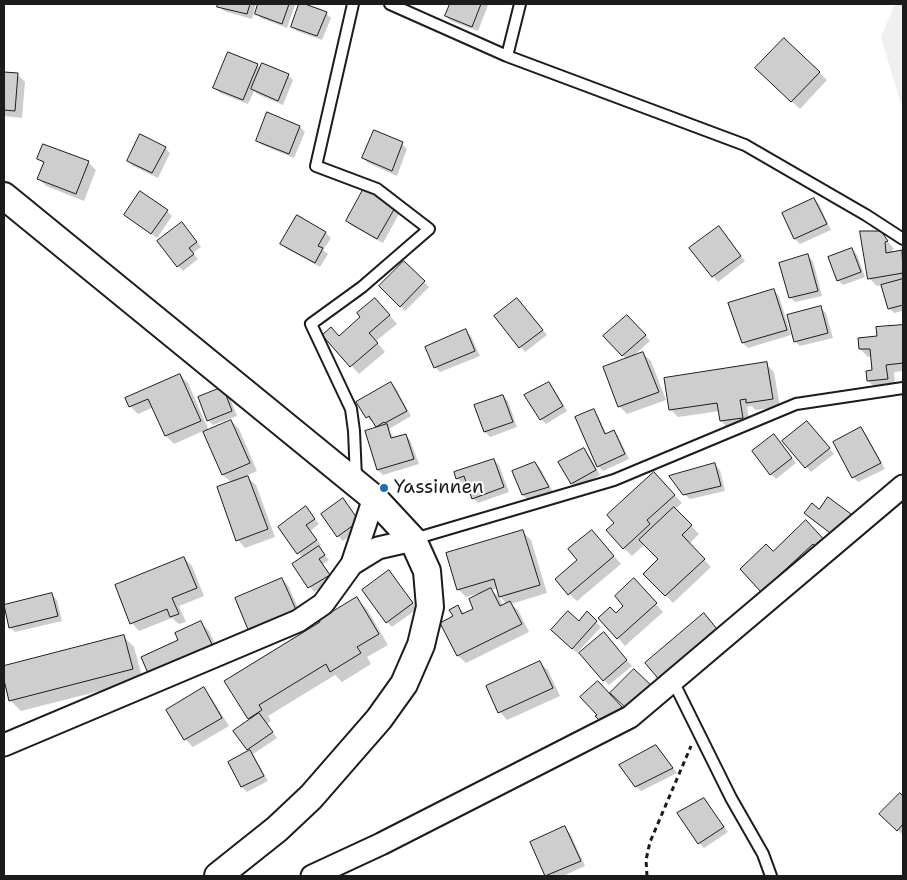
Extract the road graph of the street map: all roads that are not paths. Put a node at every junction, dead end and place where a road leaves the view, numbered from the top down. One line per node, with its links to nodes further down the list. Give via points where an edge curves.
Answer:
1 (353, 4): 9 (lane, via 316,166 378,189 429,229 362,287 310,324 351,409)
2 (390, 4): 4 (lane)
3 (520, 4): 4 (lane)
4 (507, 56): 6 (lane, via 744,145)
5 (4, 196): 9 (street)
6 (903, 239)
7 (903, 388): 10 (lane, via 796,404 614,480)
8 (903, 486): 12 (street)
9 (365, 491): 10 (street); 11 (street)
10 (413, 540): 11 (street, via 378,548); 14 (street, via 427,571 430,607 421,645 404,684 379,719 311,797)
11 (352, 564): 13 (street, via 323,604 298,621)
12 (673, 681): 15 (street, via 630,717); 16 (lane, via 763,854)
13 (4, 745)
14 (218, 876)
15 (312, 876)
16 (771, 876)

